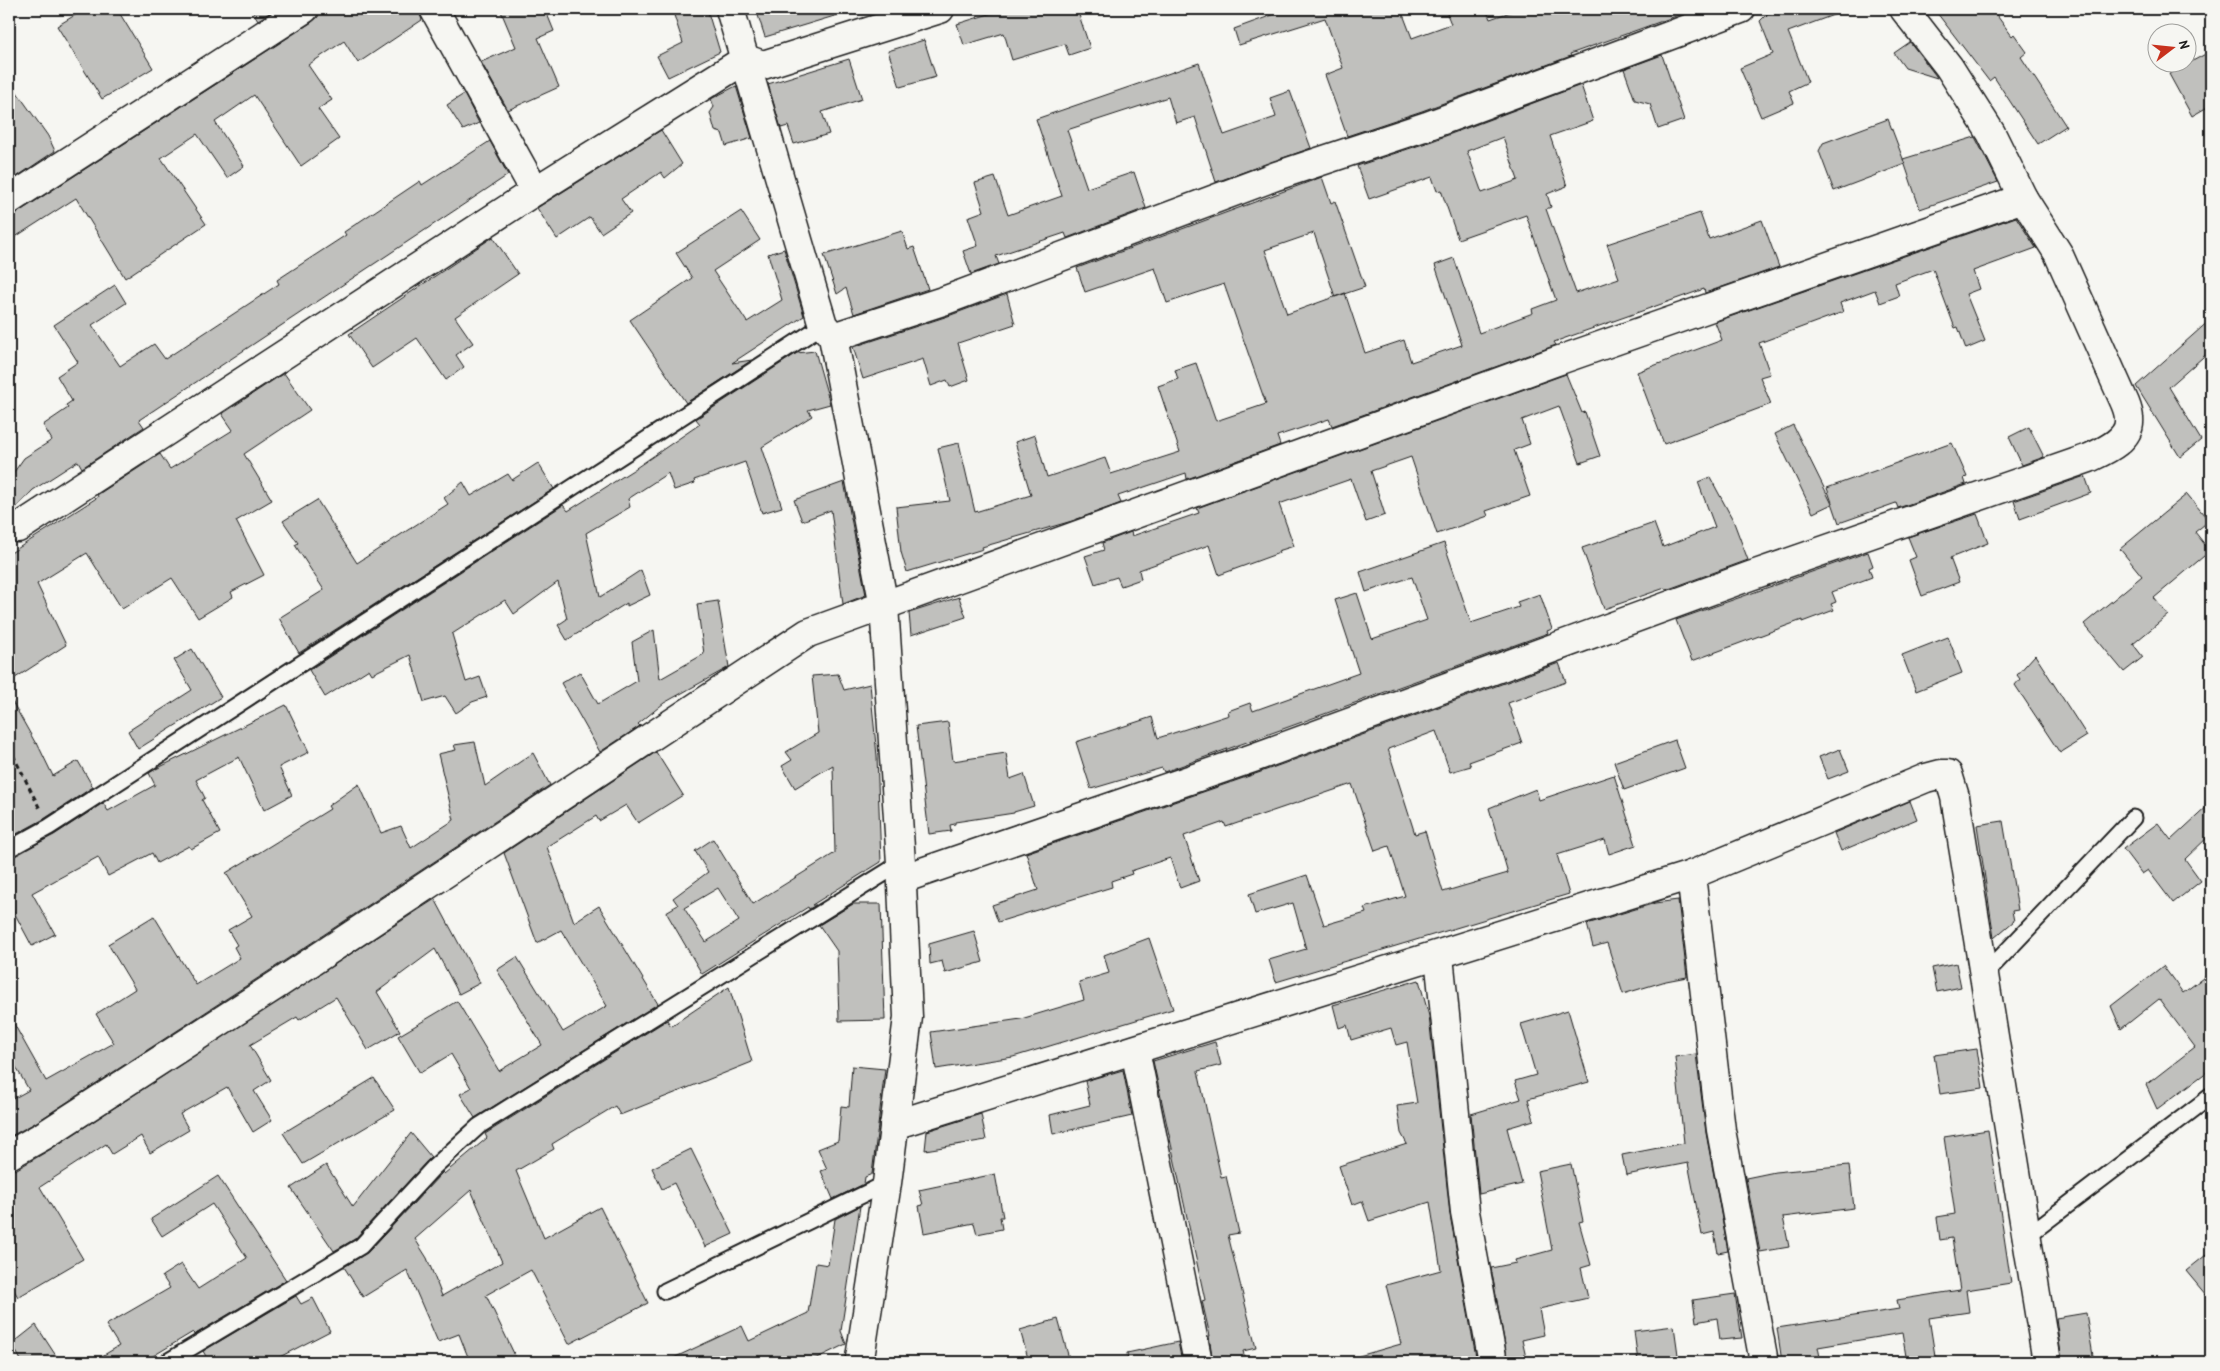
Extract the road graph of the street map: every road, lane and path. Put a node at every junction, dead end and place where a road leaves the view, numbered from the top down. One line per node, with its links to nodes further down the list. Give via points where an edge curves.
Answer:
1 (304, 9): 10 (street)
2 (434, 9): 8 (street)
3 (730, 9): 7 (street)
4 (940, 9): 7 (street, via 763,66)
5 (1741, 9): 11 (street, via 1427,126 1276,176 946,300)
6 (1904, 9): 9 (street, via 1949,67 1991,133)
7 (746, 59): 8 (street); 11 (street)
8 (536, 191): 12 (street)
9 (2023, 198): 13 (street, via 1563,359); 18 (street, via 2058,253 2125,403 2130,420 2127,431 2115,445 2089,458 1750,576 1253,758)
10 (9, 200)
11 (828, 331): 13 (street); 16 (lane)
12 (18, 528)
13 (884, 606): 18 (street); 25 (street, via 808,634 278,984)
14 (9, 747): 16 (path)
15 (2133, 818): 21 (lane)
16 (49, 827): 17 (lane)
17 (9, 849)
18 (902, 871): 24 (street, via 908,1017); 30 (lane, via 479,1126 433,1168 361,1246)
19 (1691, 875): 20 (street); 21 (street, via 1926,778 1948,774); 33 (street, via 1721,1130)
20 (1439, 956): 22 (street); 32 (street, via 1465,1212)
21 (1984, 975): 27 (street)
22 (1135, 1050): 24 (street); 31 (street)
23 (2211, 1096): 27 (lane)
24 (894, 1124): 26 (street)
25 (9, 1155)
26 (887, 1184): 28 (lane); 29 (street)
27 (2027, 1236): 34 (street)
28 (665, 1290)
29 (858, 1361)
30 (167, 1362)
31 (1198, 1362)
32 (1493, 1362)
33 (1764, 1362)
34 (2047, 1362)

